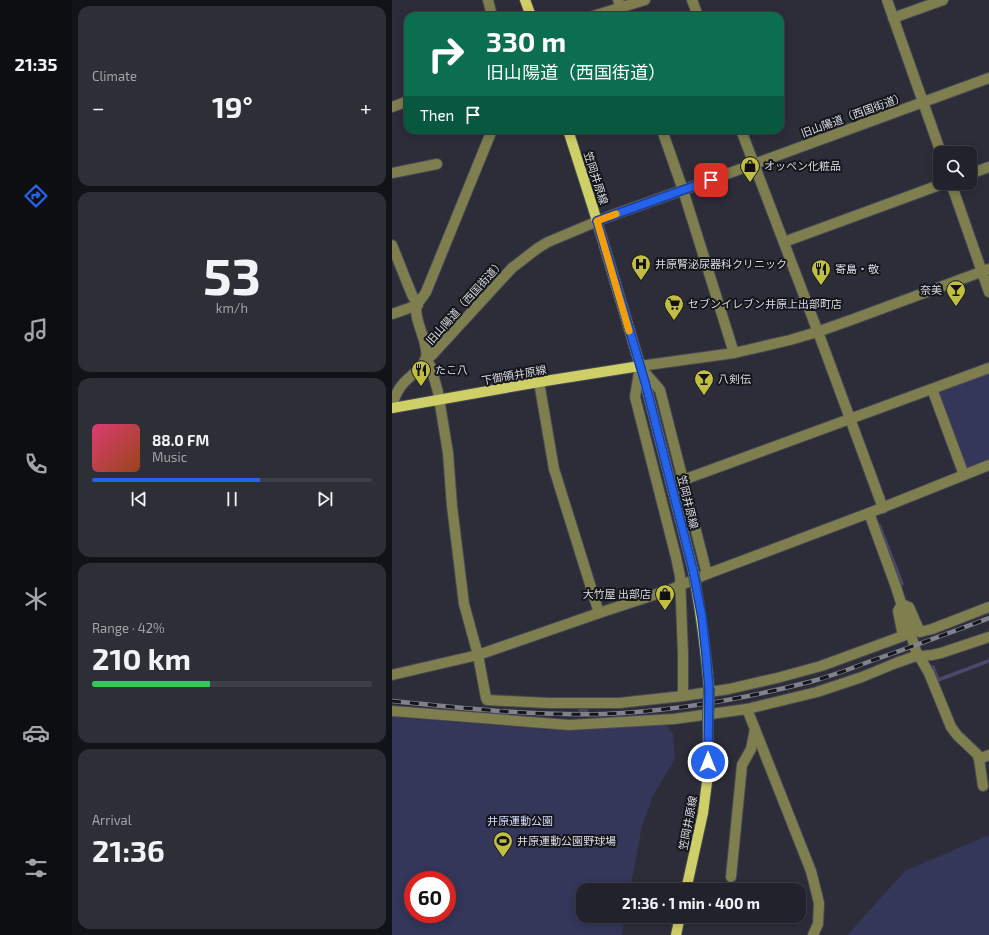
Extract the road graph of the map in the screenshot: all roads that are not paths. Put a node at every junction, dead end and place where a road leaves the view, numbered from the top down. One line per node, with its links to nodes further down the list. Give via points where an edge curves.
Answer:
1 (488, 0): 8 (street)
2 (525, 0): 9 (main road)
3 (645, 0): 7 (street)
4 (692, 0): 11 (street)
5 (887, 0): 12 (street)
6 (943, 0): 12 (street)
7 (621, 8): 10 (street)
8 (491, 12)
9 (529, 12)
10 (607, 12)
11 (696, 12)
12 (894, 18): 15 (street)
13 (989, 78): 15 (street, 旧山陽道（西国街道）)
14 (404, 102): 16 (street)
15 (923, 102): 21 (street); 23 (street, 旧山陽道（西国街道）)
16 (392, 107)
17 (490, 134): 35 (street, via 426,292)
18 (569, 134): 30 (main road, 笠岡井原線)
19 (663, 134): 28 (street)
20 (743, 134): 23 (street)
21 (939, 146)
22 (437, 164): 26 (street)
23 (754, 164): 28 (street, 旧山陽道（西国街道）); 31 (street)
24 (989, 167): 25 (street)
25 (977, 171)
26 (392, 173)
27 (933, 187): 31 (street)
28 (683, 190): 30 (street, 旧山陽道（西国街道）); 38 (street)
29 (954, 190): 33 (street)
30 (597, 221): 39 (street, 旧山陽道（西国街道）, via 548,242 512,268); 40 (main road, 笠岡井原線)
31 (784, 242): 37 (street)
32 (392, 245): 35 (street)
33 (986, 271): 34 (street); 37 (street)
34 (989, 292)
35 (418, 305): 36 (street); 39 (street, via 417,314)
36 (392, 314)
37 (817, 332): 38 (street); 46 (street)
38 (734, 353): 40 (street)
39 (426, 359): 44 (street, via 433,372); 45 (street, 旧山陽道（西国街道）, via 402,384)
40 (640, 366): 42 (main road, 下御領井原線); 49 (street, via 660,390); 53 (street, via 635,397 676,557); 69 (main road, 笠岡井原線, bridge, via 693,570 706,653 709,688 708,774 703,813)
41 (989, 368): 43 (street)
42 (540, 382): 44 (main road, 下御領井原線); 56 (street, via 554,469)
43 (932, 389): 46 (street); 48 (street)
44 (439, 400): 45 (main road, 下御領井原線); 58 (street, via 448,453 464,604)
45 (392, 408)
46 (850, 418): 49 (street); 50 (street)
47 (989, 465): 48 (street)
48 (964, 475): 50 (street)
49 (683, 480): 52 (street)
50 (883, 508): 51 (street)
51 (869, 513): 52 (street); 54 (street)
52 (707, 574): 53 (street)
53 (680, 586): 56 (street); 61 (street)
54 (902, 604): 55 (street, via 909,607 920,632); 59 (street); 61 (street, via 898,611 903,636 821,666 777,678)
55 (989, 606)
56 (599, 613): 58 (street)
57 (989, 637): 59 (street, via 941,653)
58 (478, 656): 60 (street); 61 (street, via 487,700 583,704)
59 (919, 656): 62 (street, via 817,692); 66 (street, via 929,673 950,727 973,749)
60 (392, 675)
61 (683, 696)
62 (747, 709): 63 (street, via 674,719 584,722 569,725); 64 (street)
63 (392, 711)
64 (755, 729): 68 (street, via 751,749 742,765); 72 (street, via 811,870 819,903 818,924)
65 (989, 755): 66 (street)
66 (979, 759): 67 (street)
67 (983, 786)
68 (731, 877)
69 (688, 883)
70 (679, 923): 71 (main road)
71 (676, 935)
72 (813, 935)

